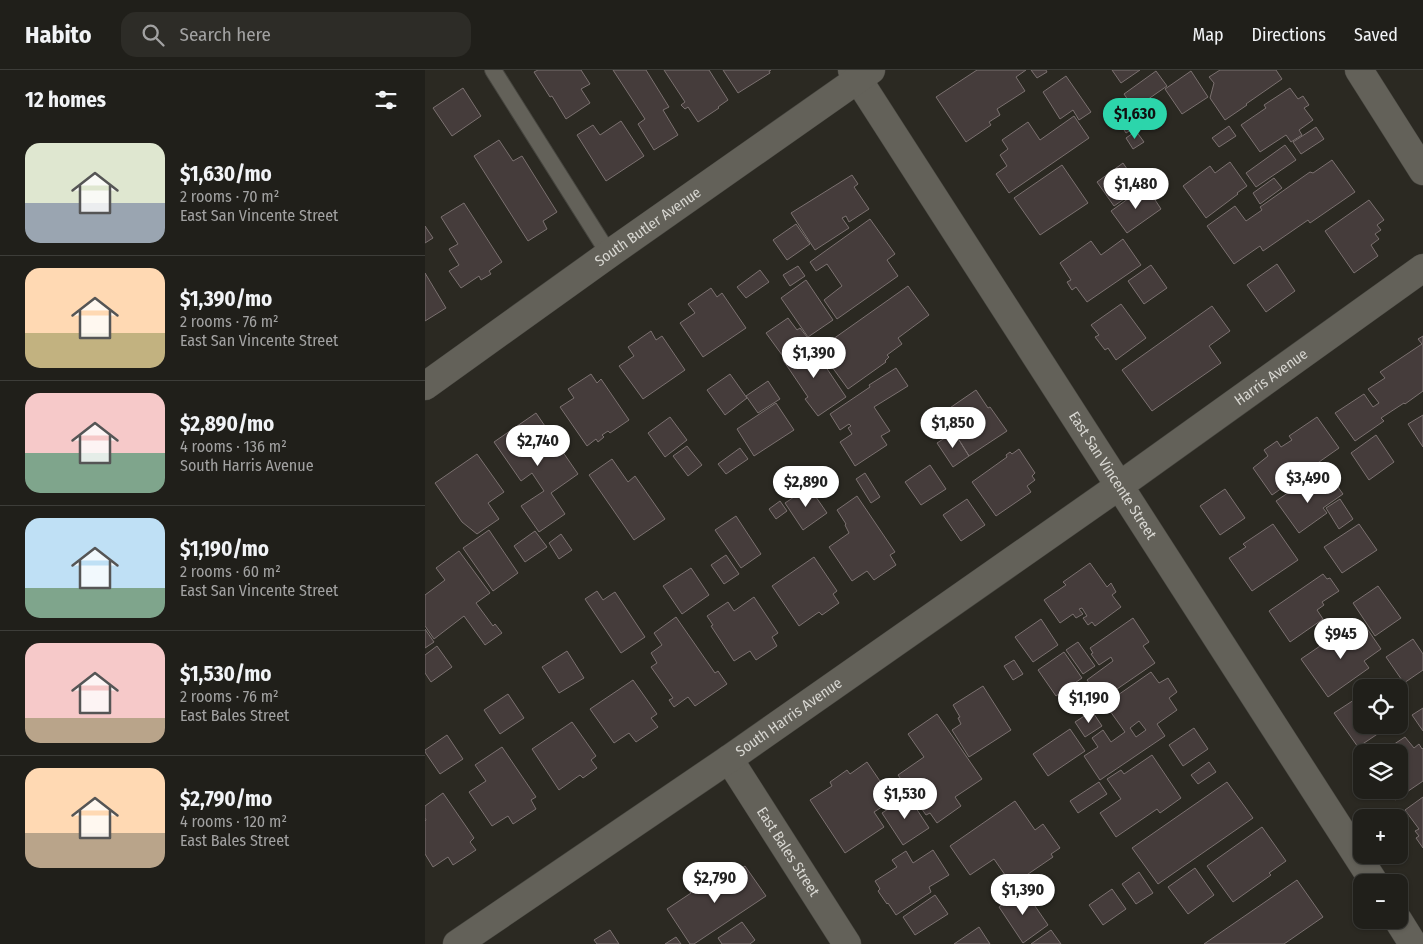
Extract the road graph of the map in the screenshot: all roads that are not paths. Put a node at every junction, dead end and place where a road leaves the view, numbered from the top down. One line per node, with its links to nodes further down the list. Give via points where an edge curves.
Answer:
1 (493, 70): 5 (lane)
2 (1359, 70): 4 (street)
3 (861, 73): 5 (street, South Butler Avenue); 8 (street, East San Vincente Street)
4 (1423, 171)
5 (609, 254): 7 (street, South Butler Avenue)
6 (1423, 268): 8 (street, Harris Avenue)
7 (425, 386)
8 (1119, 486): 9 (street, South Harris Avenue); 10 (street, East San Vincente Street)
9 (729, 759): 12 (street, South Harris Avenue); 13 (street, East Bales Street)
10 (1369, 874)
11 (1404, 929): 14 (street)
12 (457, 944)
13 (847, 944)
14 (1413, 944)

